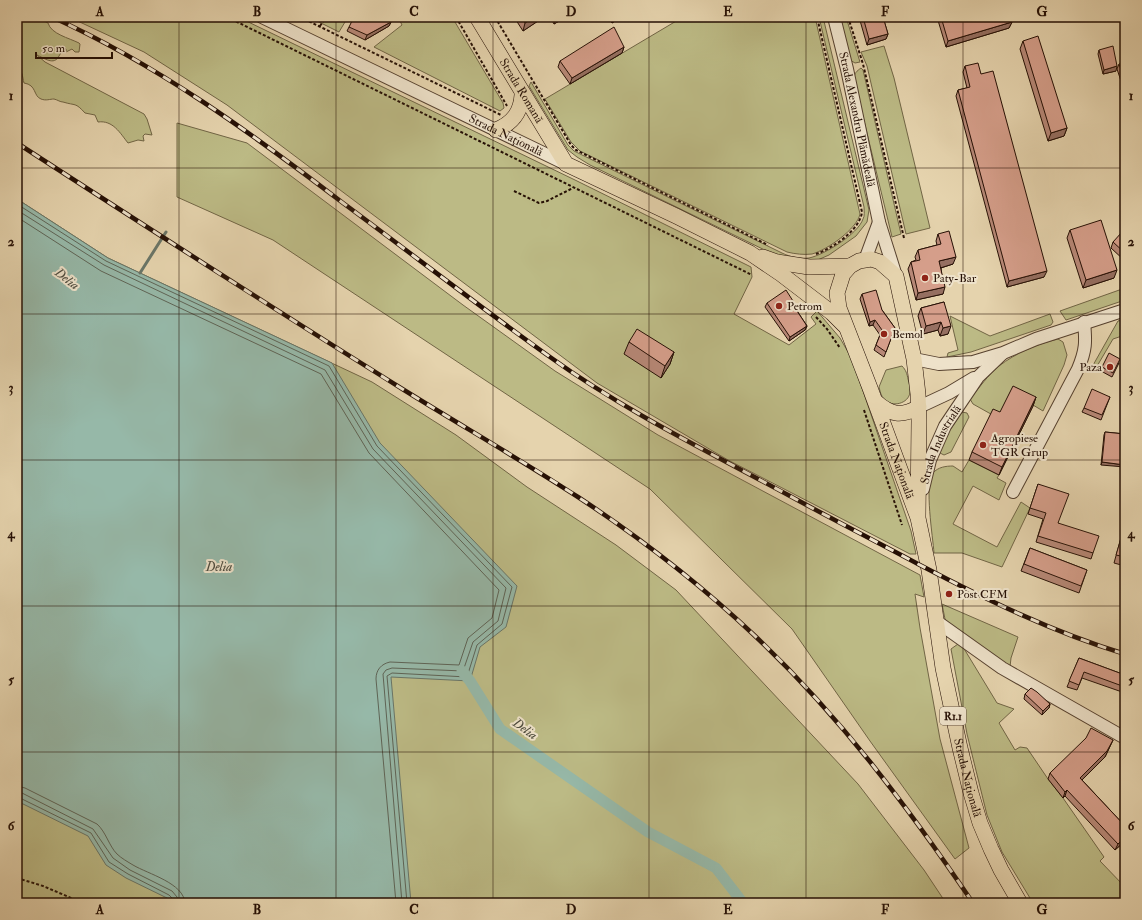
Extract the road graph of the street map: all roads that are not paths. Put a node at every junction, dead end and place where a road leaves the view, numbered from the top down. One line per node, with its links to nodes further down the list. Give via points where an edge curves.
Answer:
1 (262, 17): 5 (street, Strada Națională)
2 (477, 17): 4 (main road, Strada Romană)
3 (834, 17): 7 (street, Strada Alexandru Plămădeală)
4 (522, 95): 5 (main road, via 518,113 505,127); 6 (main road, Strada Romană)
5 (496, 130): 6 (street, Strada Națională)
6 (566, 164): 8 (main road, Strada Națională)
7 (879, 222): 9 (street); 11 (street, Strada Alexandru Plămădeală)
8 (750, 253): 10 (main road, Strada Națională, via 777,262 809,267); 14 (main road, Strada Națională, via 832,313)
9 (865, 260): 10 (main road, Strada Națională); 11 (main road, via 880,262)
10 (850, 266): 14 (main road, Strada Națională, via 843,274 837,297)
11 (896, 276): 16 (main road, Strada Națională)
12 (1125, 310): 13 (street, Strada Industrială)
13 (1084, 322): 15 (street, Strada Industrială); 20 (street, via 1086,342 1078,369)
14 (848, 330): 18 (main road, Strada Națională)
15 (1003, 353): 16 (street, Strada Industrială, via 973,362 954,364); 17 (street, Strada Industrială)
16 (914, 359): 19 (main road, Strada Națională)
17 (978, 376): 19 (street, Strada Industrială); 21 (street, Strada Industrială, via 937,442 925,477)
18 (870, 406): 19 (main road, Strada Națională, via 895,414); 21 (main road, Strada Națională)
19 (919, 407): 21 (main road, Strada Națională)
20 (1012, 492)
21 (918, 518): 22 (main road, Strada Națională / R1.1)
22 (936, 621): 23 (street, via 1002,668); 24 (main road, Strada Națională / R1.1, via 947,690 971,793 991,850)
23 (1125, 738)
24 (1020, 903)

